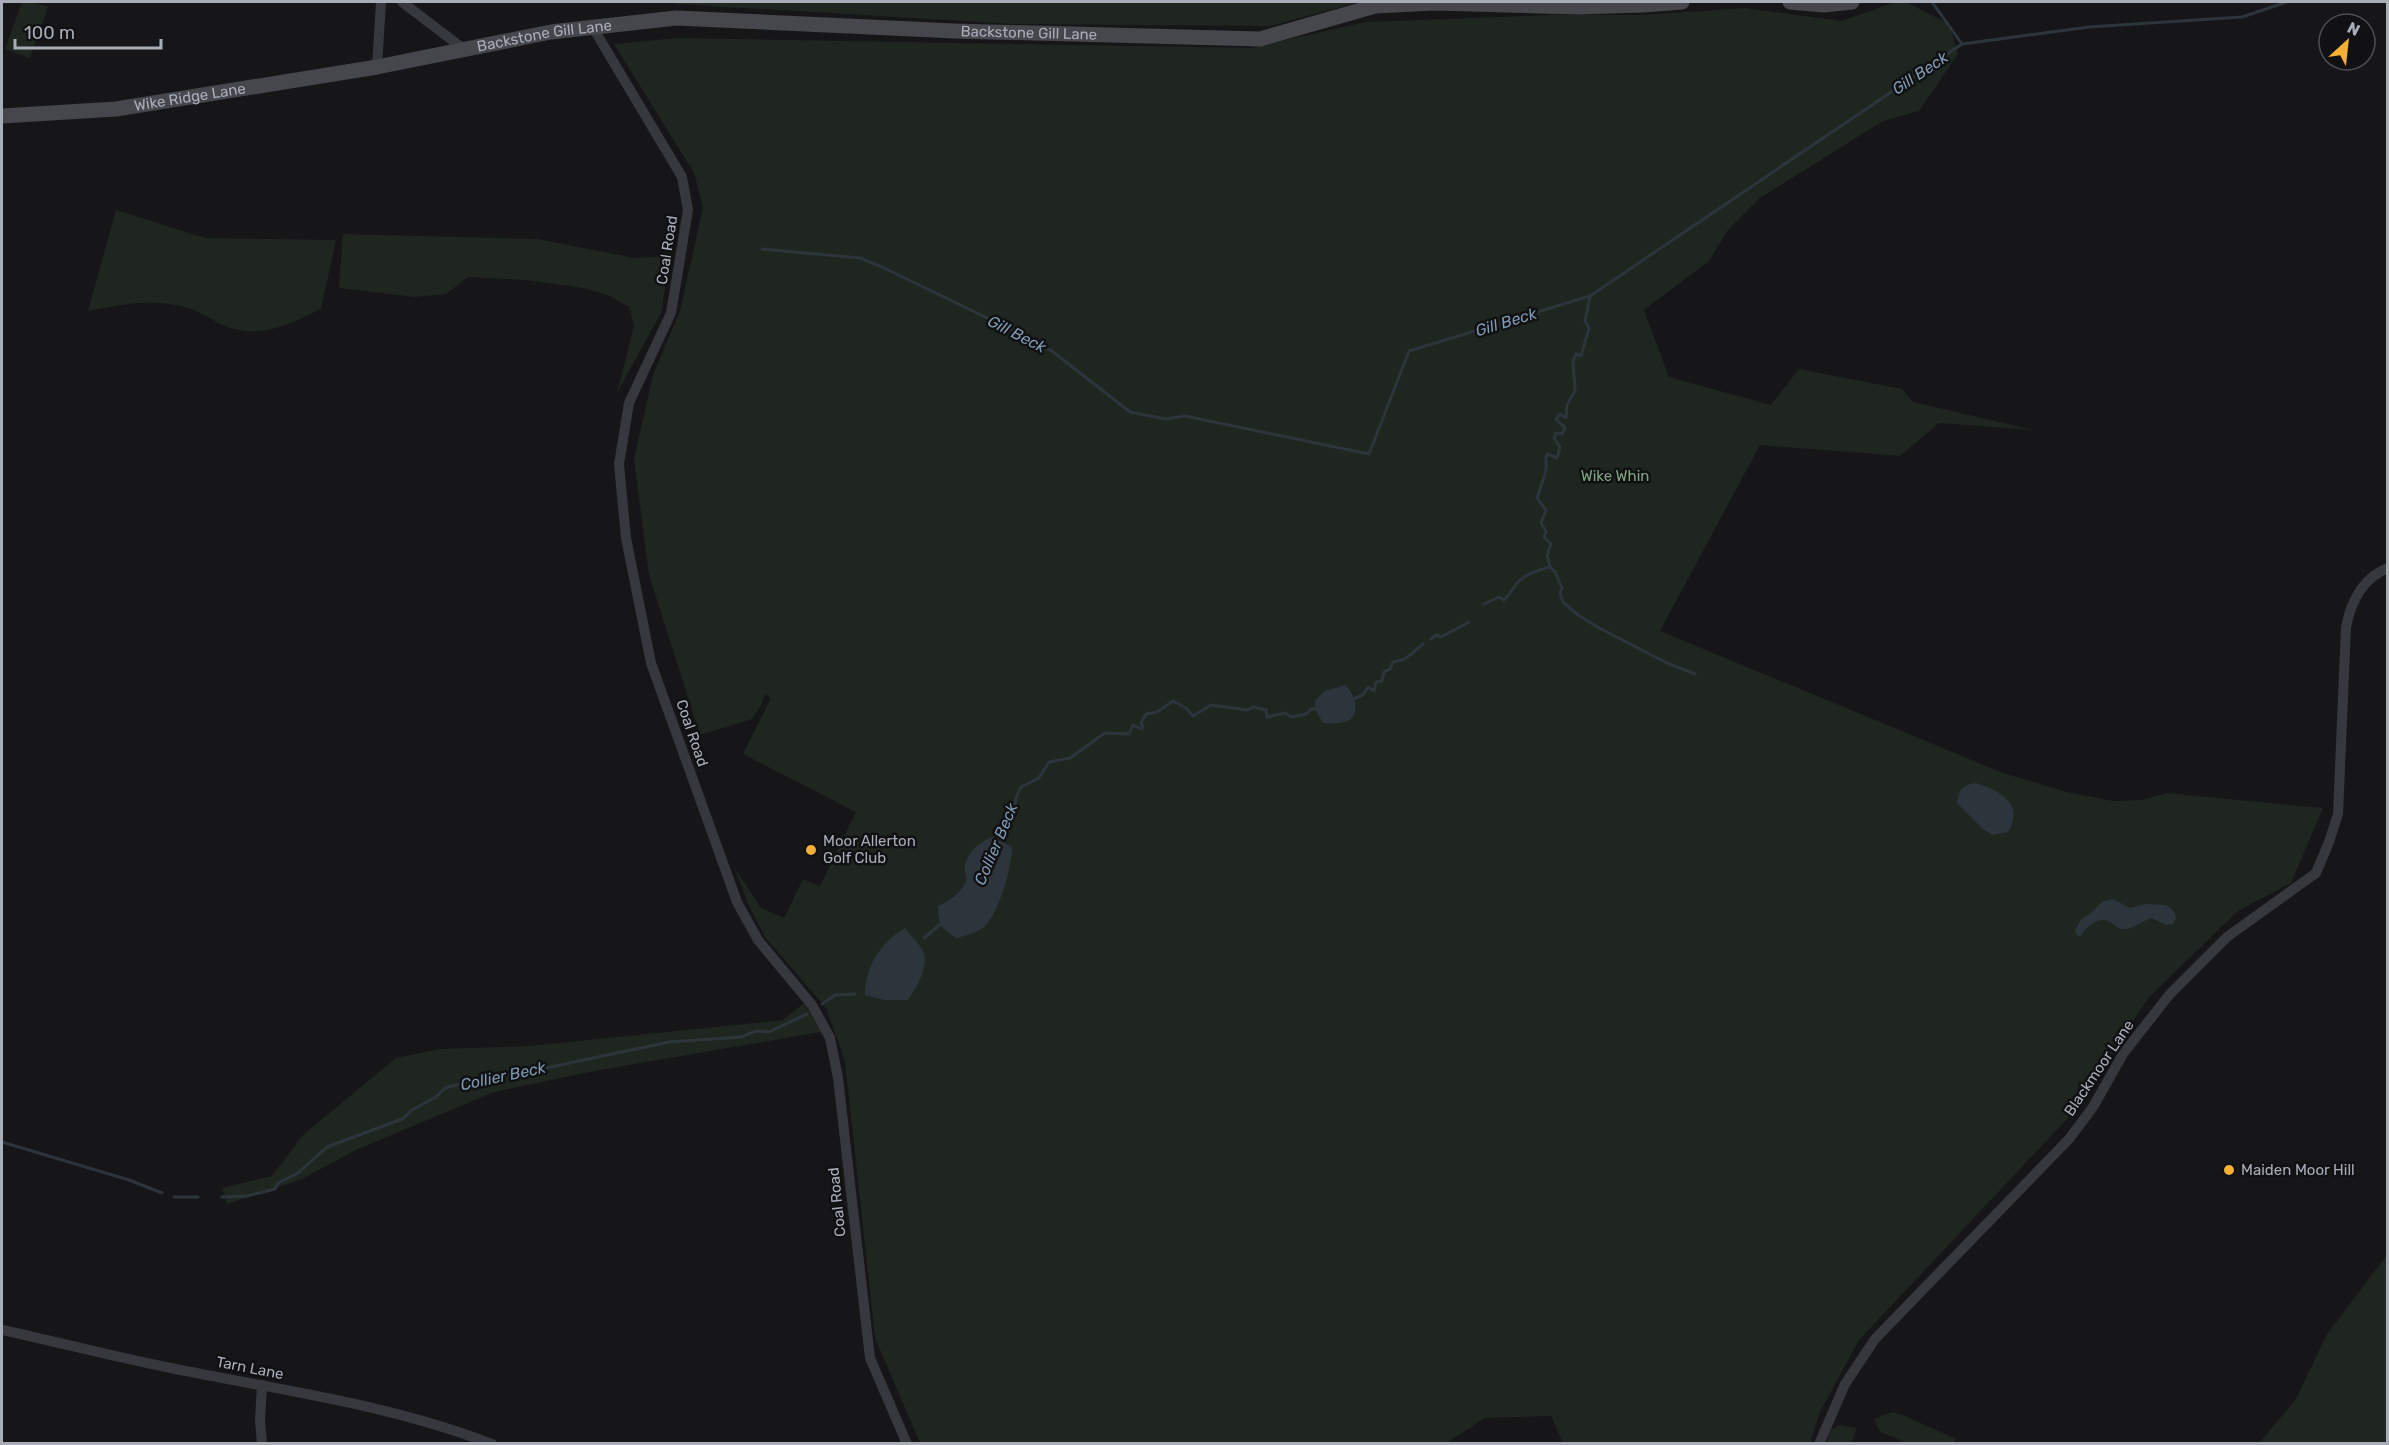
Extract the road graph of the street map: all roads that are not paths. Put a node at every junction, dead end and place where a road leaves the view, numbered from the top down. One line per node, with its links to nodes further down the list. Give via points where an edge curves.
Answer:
1 (381, 2): 8 (street)
2 (402, 2): 7 (street)
3 (1682, 2): 6 (street, Backstone Gill Lane, via 1589,7 1434,3 1375,6 1260,39 955,31 689,18)
4 (1790, 2): 5 (street)
5 (1852, 2)
6 (592, 26): 7 (street, Backstone Gill Lane); 15 (street, Coal Road, via 682,177 688,210 671,313 629,403 619,464 626,538 651,663 737,902 758,940 812,1005 830,1038 870,1358)
7 (465, 50): 8 (street, Backstone Gill Lane)
8 (377, 67): 9 (street, Wike Ridge Lane, via 116,109)
9 (2, 116)
10 (2388, 568): 16 (street, Blackmoor Lane, via 2368,580 2350,608 2338,814 2316,873 2227,937 2169,995 2068,1139 1875,1339 1845,1384)
11 (2, 1330): 12 (street, Tarn Lane)
12 (262, 1385): 13 (street); 14 (street, Tarn Lane, via 371,1408)
13 (261, 1443)
14 (492, 1443)
15 (907, 1443)
16 (1819, 1443)

